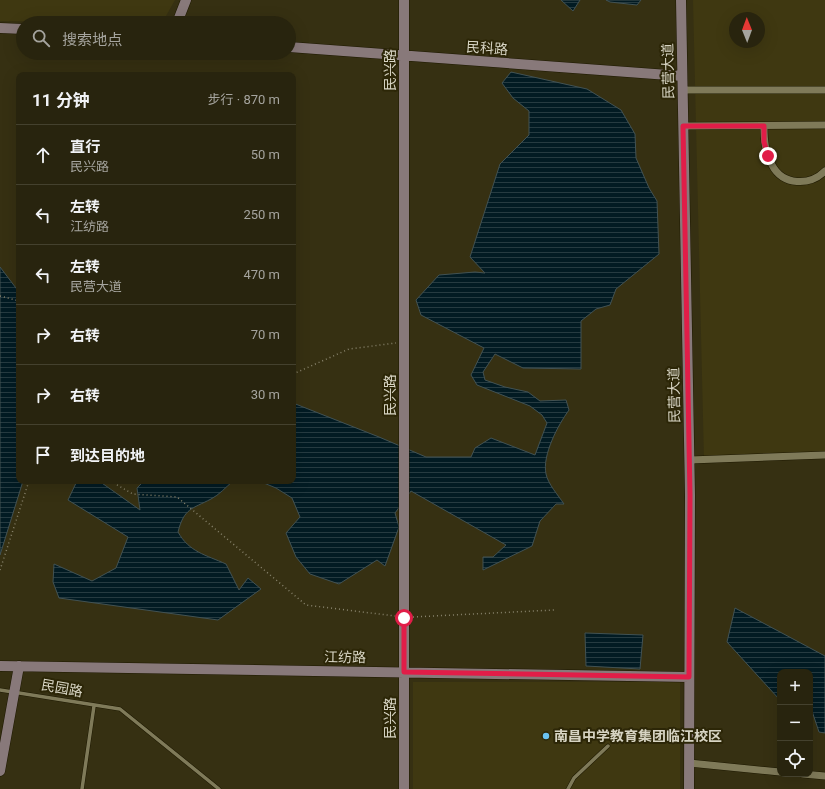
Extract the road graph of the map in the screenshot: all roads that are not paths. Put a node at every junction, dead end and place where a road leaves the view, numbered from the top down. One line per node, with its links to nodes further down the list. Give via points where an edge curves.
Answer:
1 (186, 0): 4 (main road)
2 (404, 0): 8 (main road, 民兴路)
3 (681, 0): 9 (main road, 民营大道)
4 (180, 16)
5 (0, 28): 6 (main road)
6 (16, 29)
7 (296, 48): 8 (main road, 民科路)
8 (404, 56): 9 (main road, 民科路); 20 (main road, 民兴路)
9 (682, 76): 10 (main road, 民营大道)
10 (682, 90): 11 (street); 12 (main road, 民营大道)
11 (825, 90)
12 (683, 126): 13 (street); 17 (main road, 民营大道)
13 (764, 126): 14 (street); 15 (street, via 764,142 768,156 773,167 781,175 791,180 807,182)
14 (825, 126)
15 (825, 171)
16 (825, 455): 17 (street)
17 (690, 460): 21 (main road, 民营大道)
18 (0, 666): 19 (main road, 江纺路)
19 (19, 666): 20 (main road, 江纺路); 23 (main road)
20 (404, 672): 21 (main road, 江纺路); 33 (main road, 民兴路)
21 (689, 677): 26 (main road, 民营大道)
22 (0, 690): 23 (lane, 民园路)
23 (14, 692): 24 (lane, 民园路); 27 (main road)
24 (94, 706): 31 (lane); 32 (lane, 民园路, via 120,709)
25 (608, 746): 34 (lane, via 574,778)
26 (689, 763): 28 (street); 35 (main road, 民营大道)
27 (0, 771)
28 (777, 772)
29 (813, 775): 30 (street)
30 (825, 776)
31 (82, 789)
32 (219, 789)
33 (404, 789)
34 (568, 789)
35 (689, 789)

